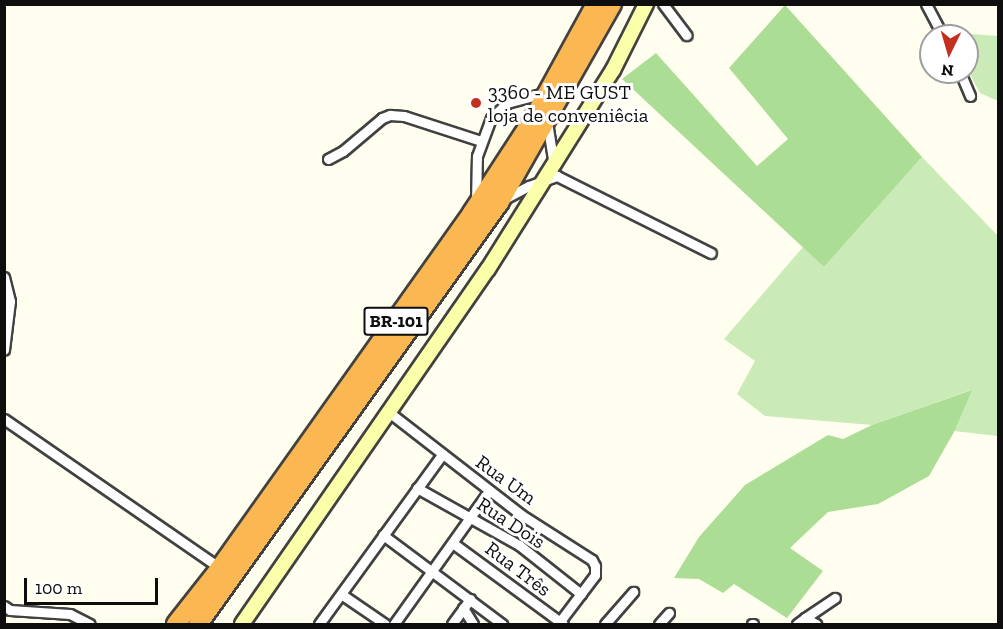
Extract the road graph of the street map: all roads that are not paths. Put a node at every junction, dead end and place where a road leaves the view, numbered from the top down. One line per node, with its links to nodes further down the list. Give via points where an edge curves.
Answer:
1 (596, 4): 9 (highway, BR-101)
2 (612, 4): 11 (highway, BR-101)
3 (646, 4): 14 (main road, via 613,70)
4 (663, 4): 7 (street)
5 (926, 4): 6 (street)
6 (937, 24)
7 (686, 35)
8 (965, 84): 10 (street)
9 (548, 92): 12 (street, via 507,103 491,118); 16 (highway, BR-101)
10 (970, 96)
11 (546, 119): 14 (street); 15 (highway, BR-101)
12 (481, 141): 13 (street, via 390,115); 16 (street, via 475,176)
13 (328, 159)
14 (552, 173): 15 (street); 17 (street); 20 (main road)
15 (499, 203): 41 (highway, BR-101)
16 (477, 206): 28 (highway, BR-101)
17 (711, 253)
18 (4, 277): 19 (street, via 10,301)
19 (4, 350)
20 (390, 413): 22 (street, Rua Um); 42 (main road)
21 (4, 419): 28 (street)
22 (442, 455): 23 (street); 24 (street, Rua Um)
23 (417, 488): 25 (street, Rua Dois); 26 (street)
24 (489, 491): 25 (street); 32 (street, Rua Um, via 592,560 595,575)
25 (472, 518): 27 (street); 32 (street, Rua Dois, via 519,545)
26 (383, 535): 29 (street); 31 (street)
27 (454, 544): 29 (street); 49 (street, Rua Três)
28 (220, 568): 40 (highway, BR-101)
29 (433, 572): 34 (street); 45 (street)
30 (633, 592): 50 (street)
31 (341, 594): 43 (street); 44 (street)
32 (582, 594): 49 (street)
33 (835, 598): 38 (street)
34 (470, 599): 36 (street); 48 (street)
35 (4, 606): 39 (street, via 10,610 70,614)
36 (463, 609): 46 (street); 47 (street)
37 (669, 613): 51 (street)
38 (800, 622): 52 (street)
39 (90, 624)
40 (176, 624)
41 (198, 624)
42 (242, 624)
43 (319, 624)
44 (384, 624)
45 (394, 624)
46 (452, 624)
47 (474, 624)
48 (502, 624)
49 (560, 624)
50 (605, 624)
51 (659, 624)
52 (816, 624)

